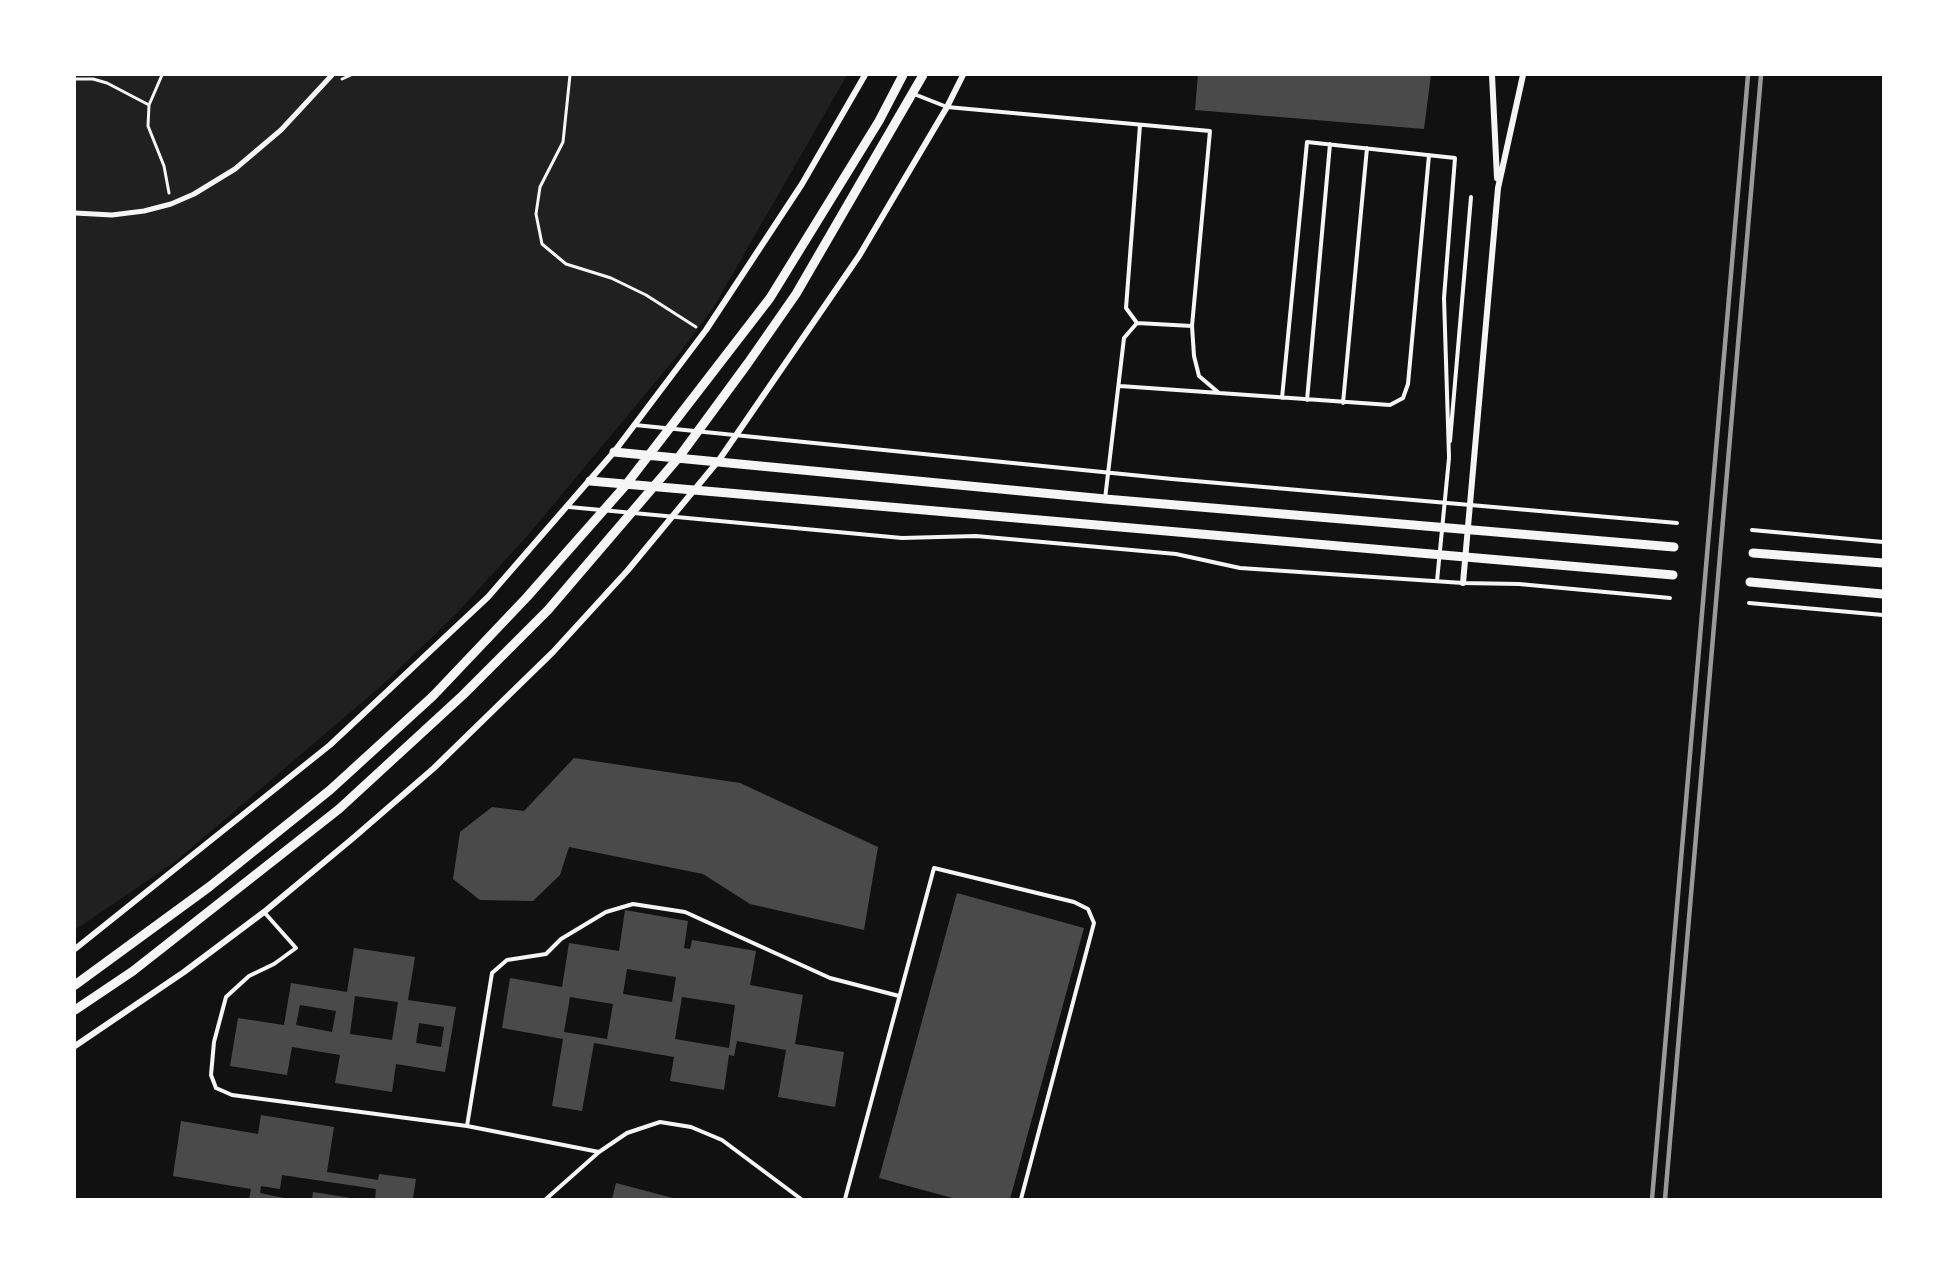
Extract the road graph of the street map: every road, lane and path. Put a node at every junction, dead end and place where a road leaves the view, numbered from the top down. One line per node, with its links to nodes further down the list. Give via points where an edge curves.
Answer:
1 (162, 75): 12 (path)
2 (332, 75): 20 (street, via 281,130 235,169)
3 (570, 75): 24 (path, via 563,142 540,187 536,214 542,244 566,264 611,278)
4 (865, 75): 24 (street, via 802,184)
5 (903, 75): 31 (street, via 770,298)
6 (923, 75): 11 (street)
7 (963, 75): 13 (street)
8 (1492, 75): 18 (street)
9 (1523, 75): 18 (street)
10 (75, 79): 12 (path, via 107,83)
11 (913, 94): 13 (lane); 32 (street, via 796,294)
12 (149, 105): 20 (path, via 148,126 164,166)
13 (947, 107): 14 (lane); 33 (street, via 860,256)
14 (1140, 124): 22 (lane, via 1126,308); 23 (lane, via 1210,131)
15 (1330, 144): 16 (lane); 27 (lane, via 1307,142); 28 (lane)
16 (1367, 148): 17 (lane); 29 (lane)
17 (1429, 155): 29 (lane, via 1408,384 1403,398 1390,405); 37 (lane, via 1455,158 1444,298)
18 (1498, 188): 46 (street)
19 (1471, 197): 37 (lane)
20 (171, 204): 21 (street, via 112,215)
21 (75, 213)
22 (1137, 323): 23 (lane); 25 (lane, via 1124,338)
23 (1192, 326): 26 (lane, via 1199,376)
24 (706, 330): 30 (street)
25 (1120, 386): 26 (lane); 39 (lane)
26 (1219, 393): 27 (lane)
27 (1282, 398): 28 (lane)
28 (1307, 400): 29 (lane)
29 (1343, 403)
30 (635, 425): 31 (lane); 34 (street)
31 (669, 428): 32 (lane); 35 (street)
32 (698, 431): 33 (lane); 36 (street)
33 (737, 435): 38 (street); 39 (lane)
34 (614, 452): 35 (street); 40 (street)
35 (649, 455): 36 (street); 41 (street)
36 (679, 457): 38 (street); 42 (street)
37 (1449, 457): 45 (lane)
38 (719, 460): 43 (street); 44 (street)
39 (1110, 472): 44 (lane); 45 (lane)
40 (590, 482): 41 (street); 47 (street)
41 (625, 486): 42 (street); 48 (street)
42 (654, 488): 43 (street); 49 (street)
43 (693, 492): 50 (street); 58 (street)
44 (1105, 499): 52 (street)
45 (1445, 502): 46 (lane); 52 (lane)
46 (1471, 505): 51 (lane); 53 (street)
47 (568, 507): 48 (lane); 70 (street, via 488,597 330,745)
48 (603, 510): 49 (lane); 71 (street, via 433,696 330,790 209,887)
49 (632, 513): 50 (lane); 73 (street, via 522,636 339,809 133,971)
50 (672, 517): 62 (lane, via 902,538 976,536 1176,554 1240,568); 69 (street, via 553,652 434,768)
51 (1677, 523)
52 (1443, 526): 53 (street); 58 (lane)
53 (1468, 529): 56 (street); 59 (street)
54 (1752, 530): 55 (lane)
55 (1883, 542)
56 (1674, 547)
57 (1753, 553): 60 (street)
58 (1440, 555): 59 (street); 62 (lane)
59 (1466, 557): 61 (street); 64 (street)
60 (1883, 563)
61 (1673, 575)
62 (1437, 581): 64 (lane)
63 (1750, 582): 65 (street)
64 (1463, 583): 66 (lane, via 1519,584)
65 (1883, 594)
66 (1670, 598)
67 (1749, 603): 68 (lane)
68 (1883, 615)
69 (264, 912): 74 (street); 75 (lane, via 296,948 249,976 226,997 214,1042 212,1075 216,1088 232,1095)
70 (75, 949)
71 (75, 986)
72 (899, 996): 75 (lane, via 830,978 685,912 633,904 606,912 561,939 546,954 507,960 492,973); 79 (lane); 80 (lane, via 934,868 1074,902 1088,909 1094,923)
73 (75, 1010)
74 (75, 1046)
75 (467, 1126): 76 (lane)
76 (598, 1152): 77 (lane); 78 (lane, via 627,1133 660,1122 691,1127 722,1140)
77 (546, 1199)
78 (801, 1199)
79 (845, 1199)
80 (1022, 1199)

